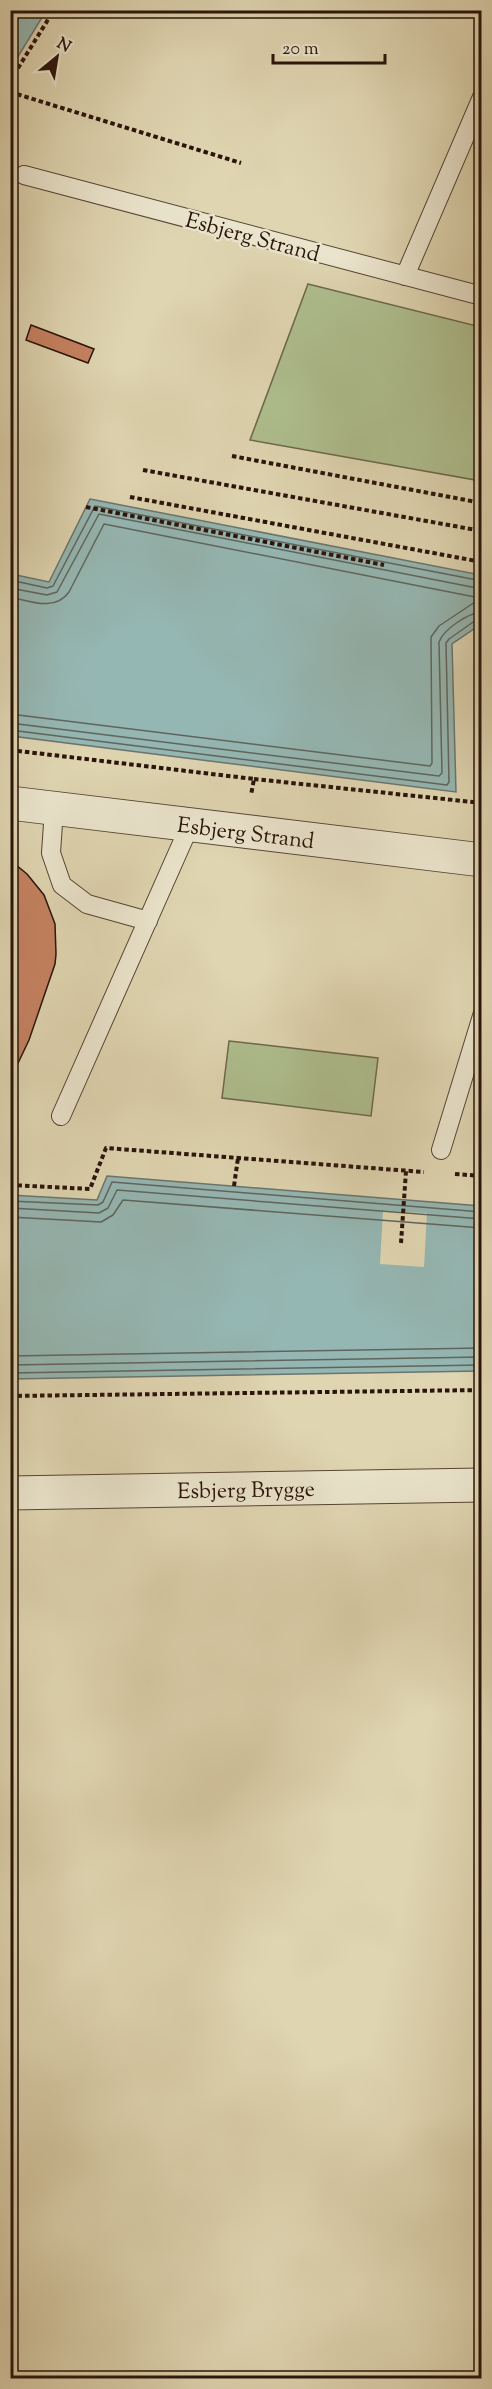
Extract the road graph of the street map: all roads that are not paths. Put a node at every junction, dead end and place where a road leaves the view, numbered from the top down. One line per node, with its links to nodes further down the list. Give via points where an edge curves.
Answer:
1 (482, 97): 3 (lane)
2 (24, 175): 3 (lane, Esbjerg Strand)
3 (405, 276): 4 (lane, Esbjerg Strand)
4 (482, 296)
5 (10, 803): 6 (street, Esbjerg Strand)
6 (54, 808): 7 (street, Esbjerg Strand); 9 (lane, via 51,853 62,885 87,904)
7 (190, 825): 8 (street, Esbjerg Strand); 9 (lane)
8 (482, 860)
9 (148, 921): 11 (lane)
10 (482, 1016): 12 (lane)
11 (61, 1116)
12 (441, 1149)
13 (482, 1485): 14 (street, Esbjerg Brygge)
14 (10, 1493)

